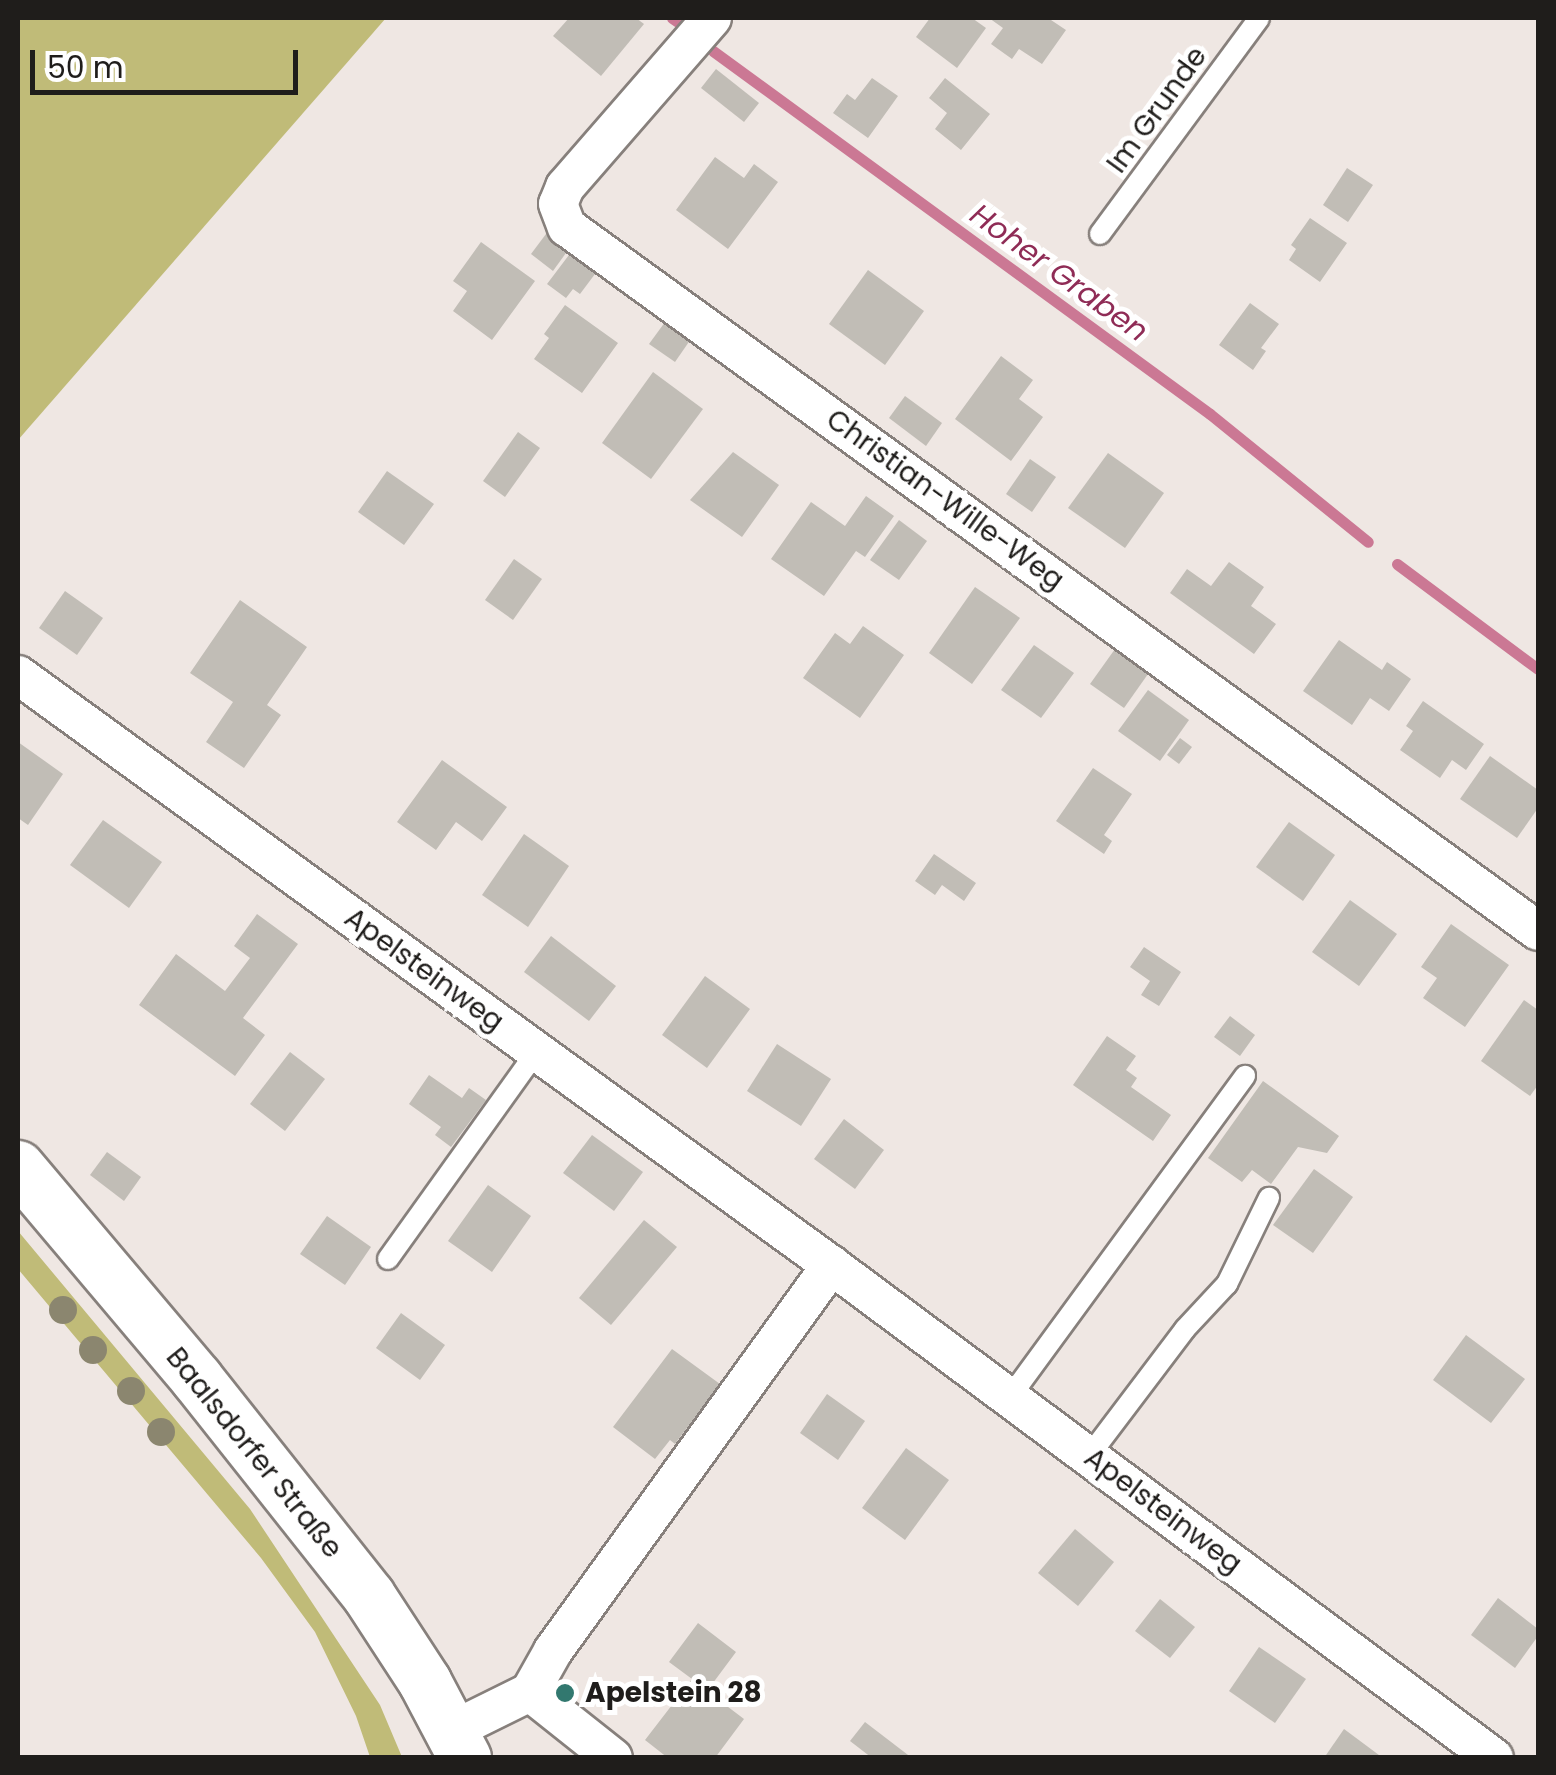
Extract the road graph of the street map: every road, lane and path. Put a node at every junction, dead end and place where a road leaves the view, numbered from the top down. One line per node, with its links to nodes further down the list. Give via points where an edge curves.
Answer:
1 (712, 18): 5 (street, Christian-Wille-Weg, via 564,188 558,204 567,228)
2 (1259, 18): 3 (lane, Im Grunde)
3 (1100, 234)
4 (18, 676): 6 (street, Apelsteinweg)
5 (1538, 931)
6 (537, 1052): 10 (lane); 11 (street, Apelsteinweg)
7 (1245, 1076): 12 (lane)
8 (18, 1167): 15 (main road, Baalsdorfer Straße, via 369,1596)
9 (1269, 1198): 13 (lane, via 1227,1284)
10 (388, 1259)
11 (831, 1265): 12 (street, Apelsteinweg); 14 (street)
12 (1010, 1397): 13 (street, Apelsteinweg)
13 (1089, 1456): 17 (street, Apelsteinweg)
14 (530, 1692): 15 (street); 16 (street)
15 (458, 1744)
16 (613, 1758)
17 (1494, 1758)

